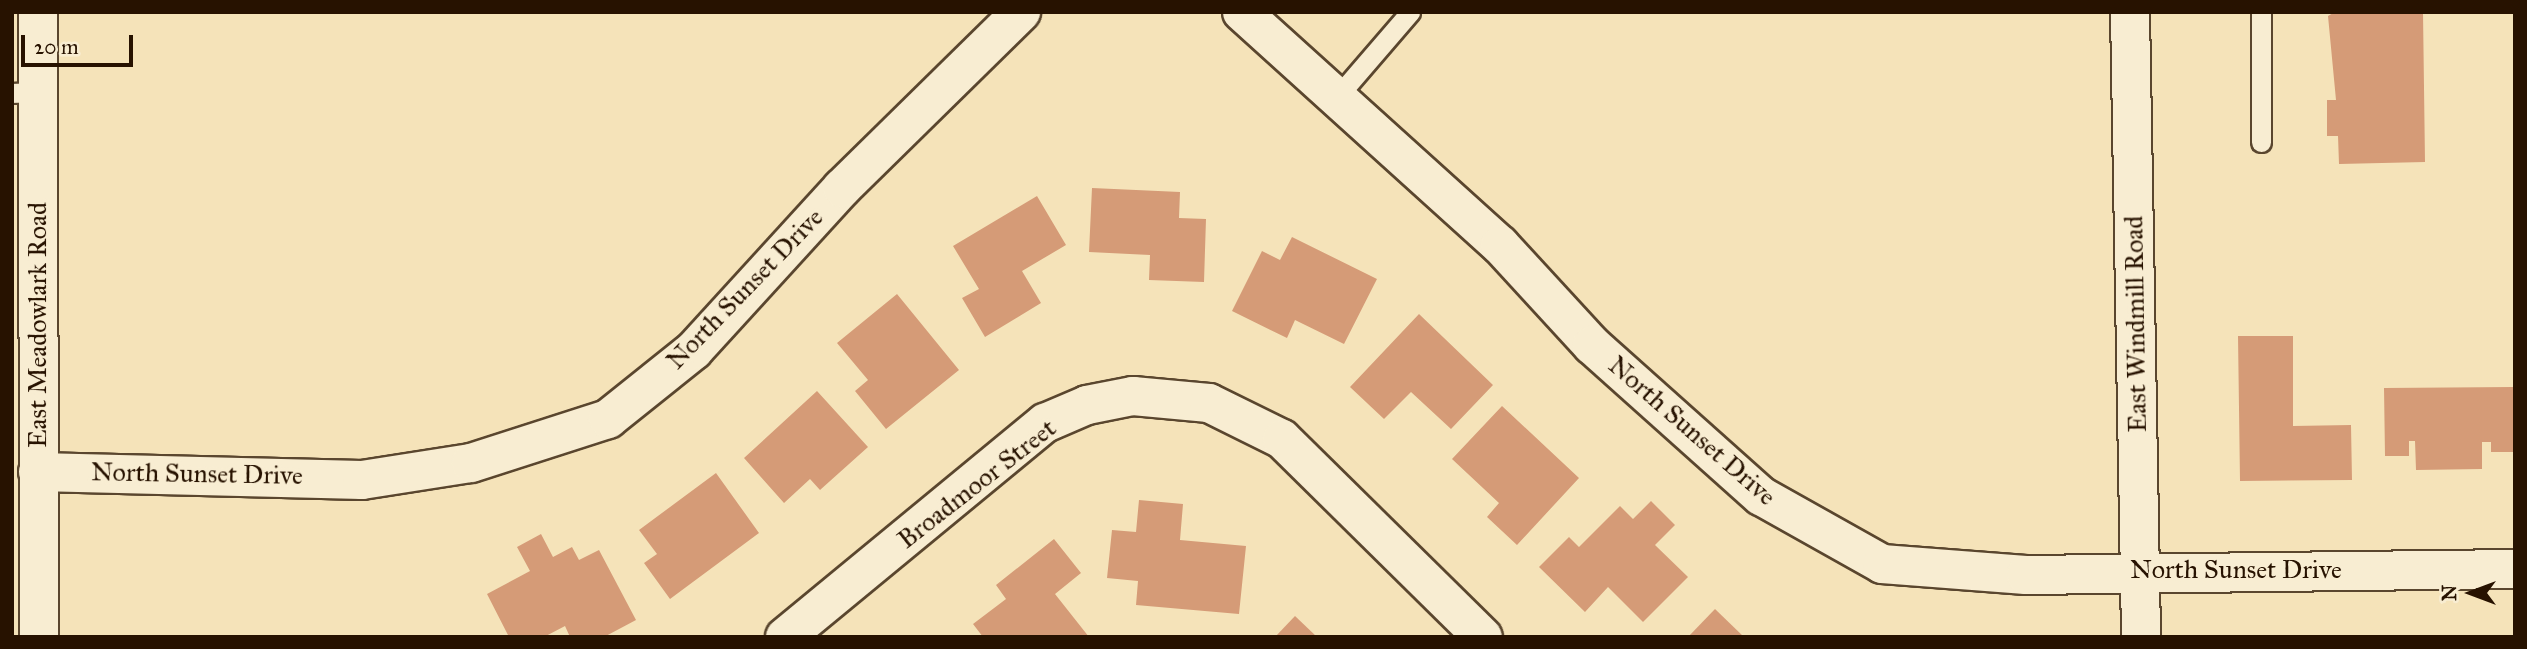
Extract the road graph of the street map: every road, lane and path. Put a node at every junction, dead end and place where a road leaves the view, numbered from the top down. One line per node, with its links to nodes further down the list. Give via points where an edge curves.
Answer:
1 (38, 12): 7 (street, East Meadowlark Road)
2 (1021, 12): 10 (street, North Sunset Drive, via 842,188 694,350 608,419 471,463 362,480)
3 (1242, 12): 8 (street, North Sunset Drive)
4 (1410, 12): 8 (lane)
5 (2130, 12): 12 (street, East Windmill Road)
6 (2261, 12): 9 (lane)
7 (25, 92): 10 (street, East Meadowlark Road)
8 (1337, 97): 12 (street, North Sunset Drive, via 1500,245 1592,345 1761,496 1882,564 2026,575)
9 (2261, 142)
10 (38, 472): 13 (street, East Meadowlark Road)
11 (2515, 569): 12 (street, North Sunset Drive)
12 (2140, 570): 16 (street, East Windmill Road)
13 (39, 637)
14 (785, 637): 15 (street, Broadmoor Street, via 1045,424 1087,405 1133,396 1209,403 1282,439)
15 (1483, 637)
16 (2141, 637)

